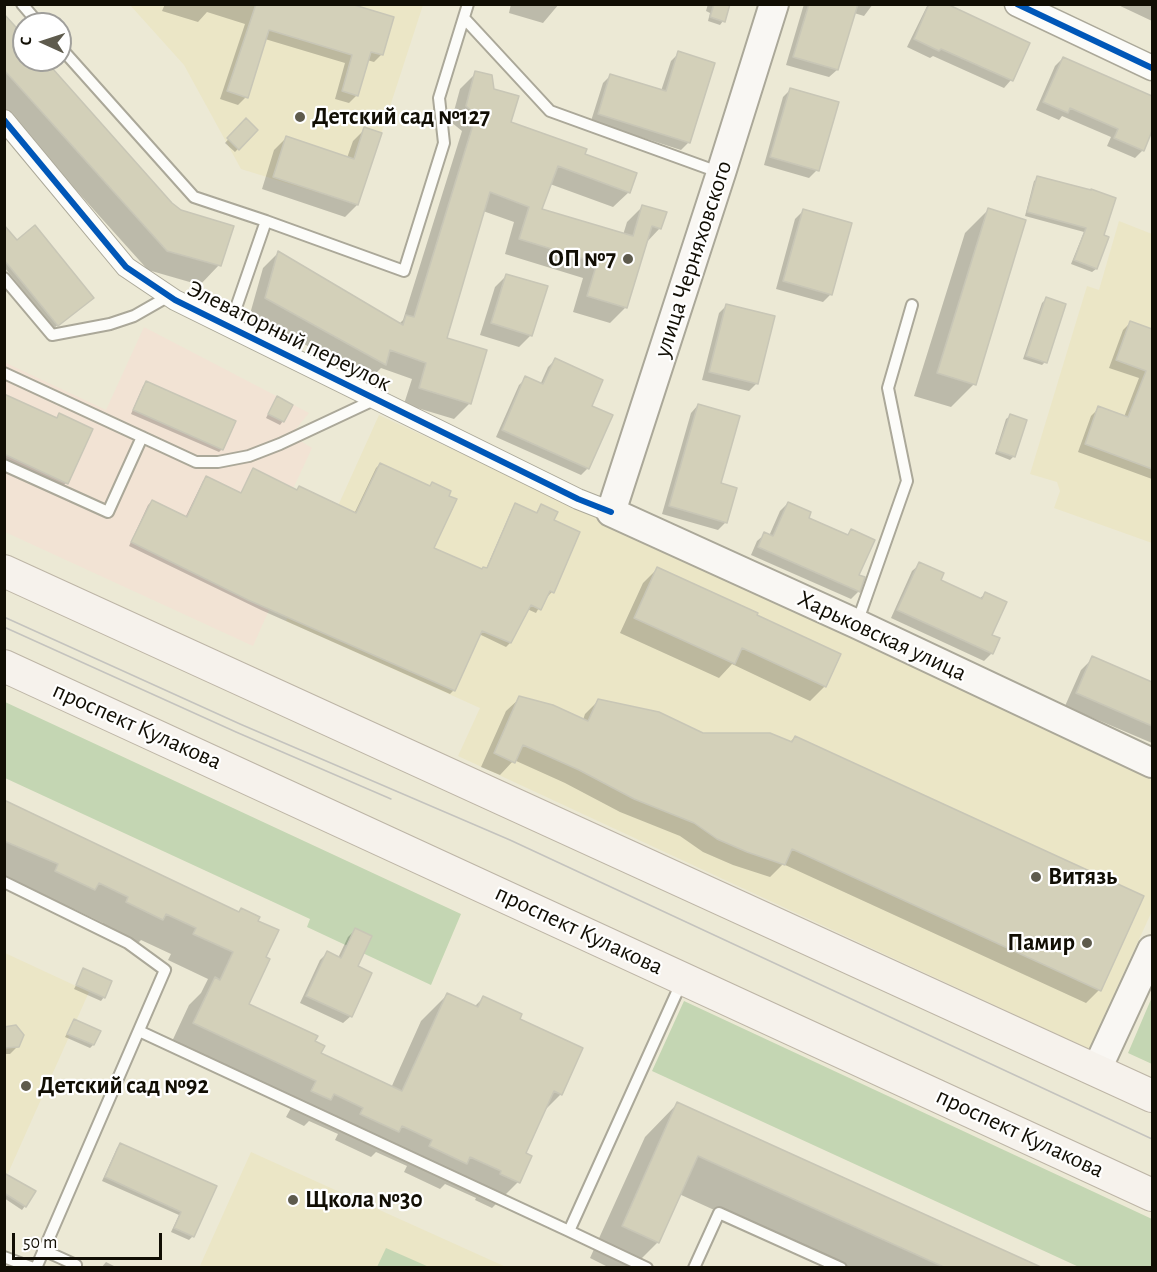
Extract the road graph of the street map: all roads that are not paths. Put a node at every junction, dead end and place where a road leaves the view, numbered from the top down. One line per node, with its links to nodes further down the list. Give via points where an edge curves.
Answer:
1 (468, 4): 4 (lane)
2 (774, 4): 8 (main road, улица Черняховского)
3 (1017, 4): 6 (street)
4 (465, 18): 8 (lane, via 550,111); 9 (lane, via 439,98 444,143 404,271)
5 (72, 60): 9 (lane, via 194,197)
6 (1152, 68)
7 (4, 120): 11 (street, Элеваторный переулок, via 126,267)
8 (721, 173): 18 (main road, улица Черняховского)
9 (266, 221): 13 (lane)
10 (4, 278): 11 (lane, via 51,335 110,324 134,316)
11 (169, 296): 13 (street, Элеваторный переулок)
12 (912, 305): 20 (lane, via 888,388 907,481)
13 (229, 328): 15 (street, Элеваторный переулок)
14 (4, 373): 16 (lane)
15 (376, 399): 16 (lane, via 280,444 218,462 196,462); 18 (street, Элеваторный переулок)
16 (142, 437): 17 (lane, via 108,512)
17 (4, 465)
18 (611, 512): 20 (main road, Харьковская улица)
19 (4, 572): 27 (main road)
20 (857, 624): 22 (main road, Харьковская улица)
21 (4, 666): 25 (main road, проспект Кулакова)
22 (1152, 763)
23 (4, 882): 26 (lane, via 128,943 165,970)
24 (1152, 950): 27 (main road)
25 (684, 978): 29 (main road, проспект Кулакова); 30 (lane)
26 (139, 1031): 30 (lane); 31 (lane)
27 (1096, 1071): 28 (main road)
28 (1152, 1096)
29 (1152, 1195)
30 (569, 1231): 35 (lane)
31 (43, 1250): 33 (lane); 34 (lane, via 76,1265)
32 (4, 1257): 33 (lane)
33 (34, 1268)
34 (75, 1268)
35 (646, 1268)
36 (694, 1268): 37 (lane, via 720,1213)
37 (841, 1268)

